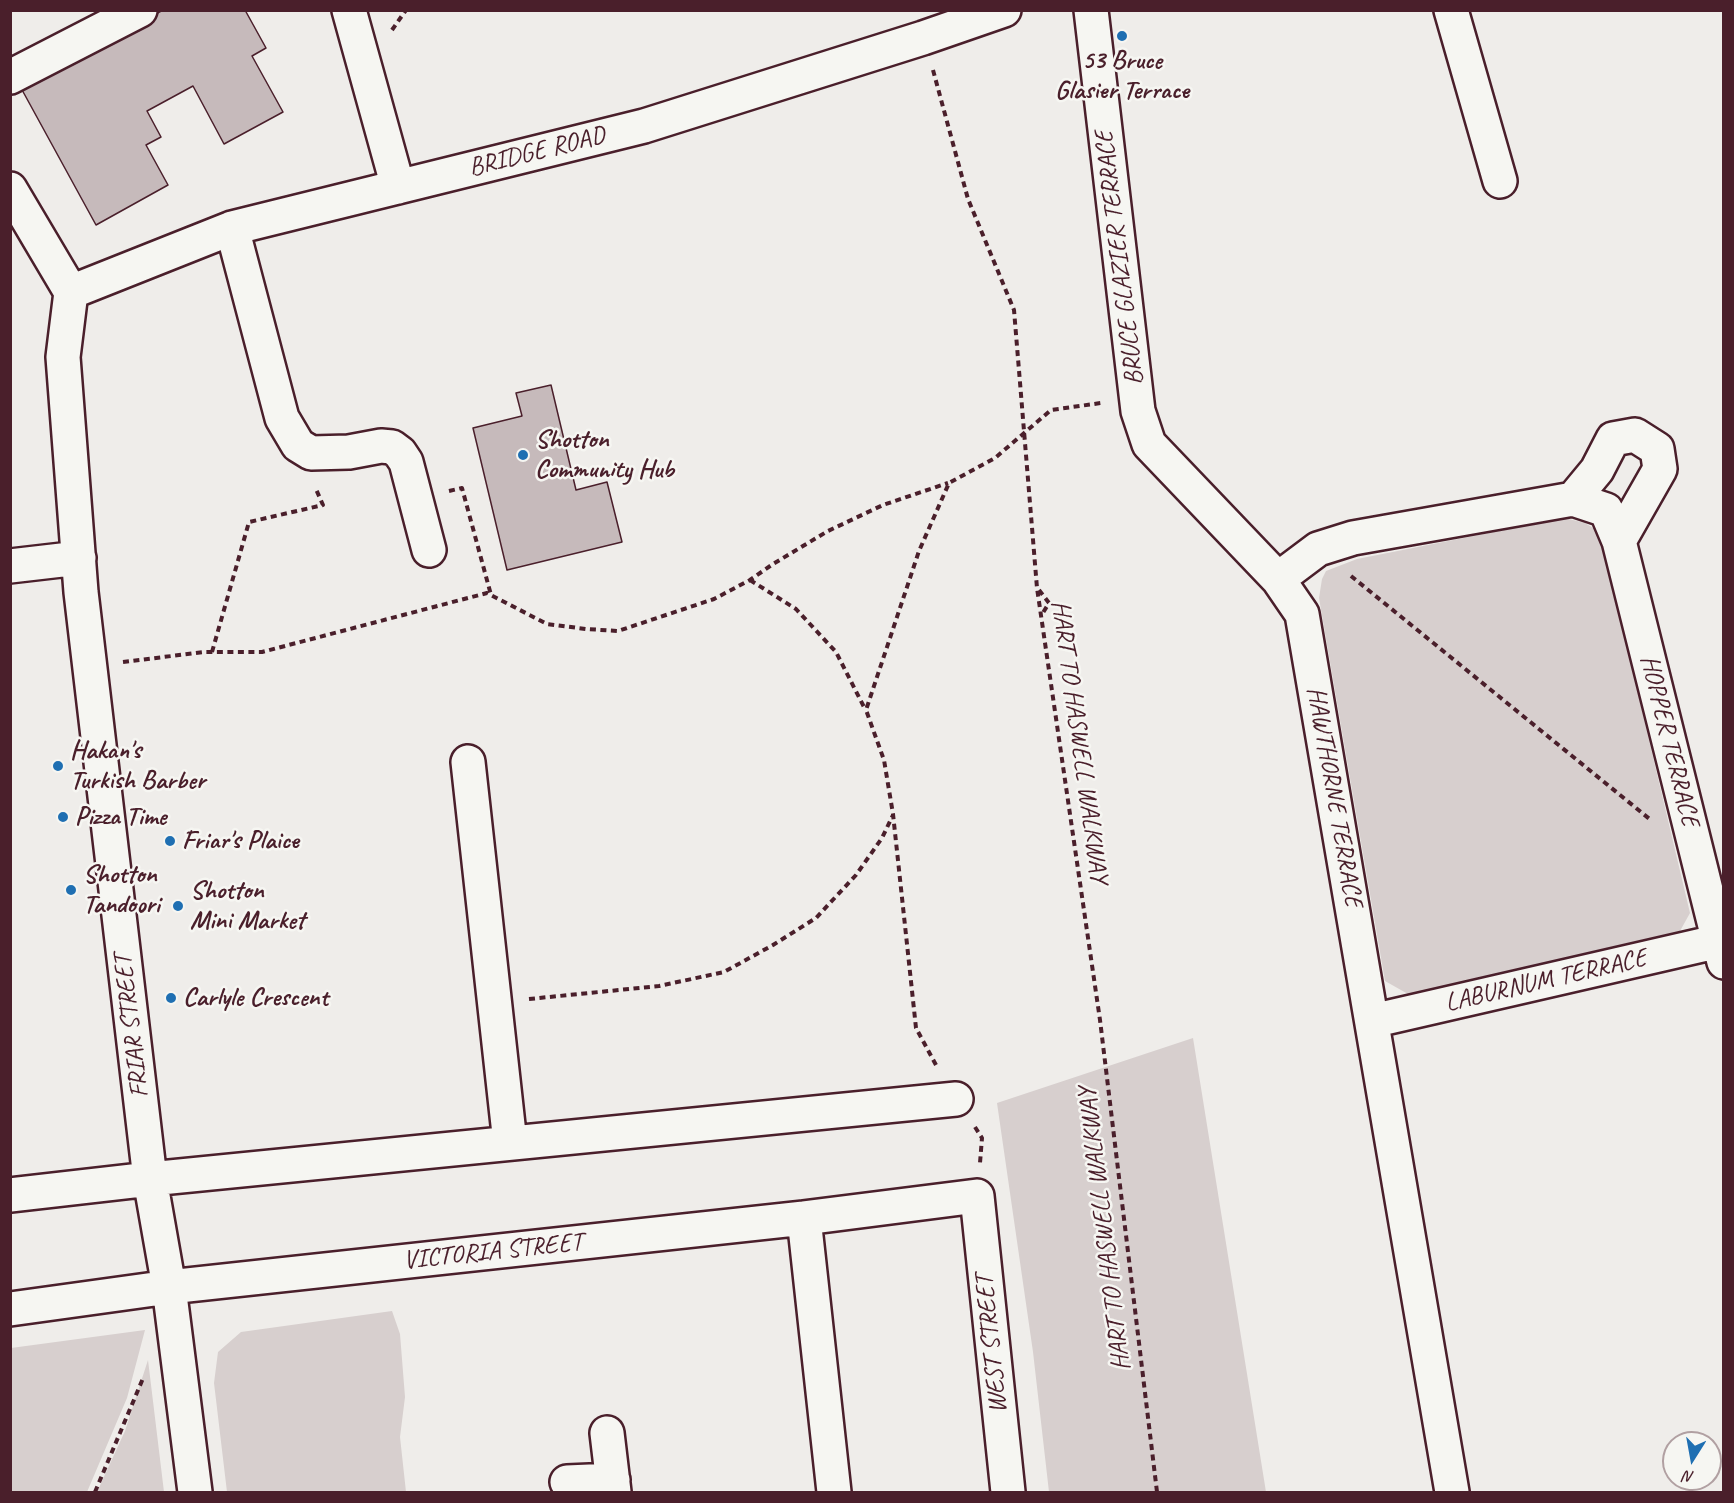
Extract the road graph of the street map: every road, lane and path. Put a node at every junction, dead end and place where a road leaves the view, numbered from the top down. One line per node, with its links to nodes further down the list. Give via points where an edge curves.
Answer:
1 (140, 10): 7 (street)
2 (349, 10): 9 (street)
3 (1004, 10): 6 (street, BRIDGE ROAD)
4 (1091, 10): 13 (street, BRUCE GLAZIER TERRACE)
5 (1451, 10): 8 (street)
6 (923, 38): 9 (street, BRIDGE ROAD, via 644,126); 14 (path, HART TO HASWELL WALKWAY, via 968,199 1014,310)
7 (10, 77)
8 (1500, 181)
9 (398, 187): 11 (street, BRIDGE ROAD)
10 (10, 189): 12 (street)
11 (232, 228): 12 (street, BRIDGE ROAD); 15 (street, via 282,418 298,445)
12 (71, 292): 22 (street, FRIAR STREET, via 63,357)
13 (1137, 398): 14 (path, via 1051,410); 24 (street, BRUCE GLAZIER TERRACE, via 1149,444)
14 (1025, 432): 16 (path, via 995,458); 26 (path, HART TO HASWELL WALKWAY)
15 (319, 453): 17 (street, via 392,447 406,462); 29 (path, via 314,484 323,505 249,522)
16 (949, 483): 25 (path, via 883,505 828,531); 31 (path, via 919,551)
17 (415, 499): 21 (street); 27 (path, via 462,488)
18 (1573, 499): 19 (street, HOPPER TERRACE, via 1606,510); 19 (street, via 1597,470 1613,439 1635,435 1658,449 1660,469); 20 (street, HOPPER TERRACE, via 1353,538)
19 (1619, 540): 35 (street, HOPPER TERRACE)
20 (1318, 549): 24 (street, HOPPER TERRACE); 34 (path)
21 (429, 550)
22 (79, 558): 23 (street); 30 (street, FRIAR STREET)
23 (10, 566)
24 (1278, 579): 37 (street, HAWTHORNE TERRACE, via 1302,614)
25 (750, 580): 27 (path, via 714,599 618,631 547,624); 31 (path, via 796,609 836,652)
26 (1037, 588): 28 (path, HART TO HASWELL WALKWAY); 28 (path, via 1049,603)
27 (491, 596): 29 (path, via 487,593 262,652)
28 (1041, 617): 54 (path, HART TO HASWELL WALKWAY, via 1100,1020)
29 (212, 652): 30 (path)
30 (90, 665): 40 (street, FRIAR STREET)
31 (866, 710): 33 (path, via 884,760)
32 (468, 762): 36 (street)
33 (893, 814): 36 (path, via 882,838 856,875 816,918 724,972 659,986); 38 (path, via 916,1028)
34 (1653, 822)
35 (1722, 948): 37 (street, LABURNUM TERRACE)
36 (494, 1002): 39 (street)
37 (1372, 1021): 55 (street, HAWTHORNE TERRACE)
38 (956, 1099): 39 (street); 42 (path, via 982,1138)
39 (510, 1143): 40 (street)
40 (150, 1179): 41 (street); 44 (street, FRIAR STREET)
41 (10, 1195)
42 (977, 1196): 43 (street, VICTORIA STREET); 53 (street, WEST STREET)
43 (804, 1218): 44 (street, VICTORIA STREET); 52 (street)
44 (169, 1287): 45 (street, VICTORIA STREET); 51 (street, FRIAR STREET)
45 (10, 1309)
46 (145, 1372): 50 (path)
47 (607, 1433): 49 (street)
48 (567, 1482): 49 (street)
49 (614, 1486)
50 (95, 1492)
51 (195, 1492)
52 (834, 1492)
53 (1008, 1492)
54 (1156, 1492)
55 (1452, 1492)

